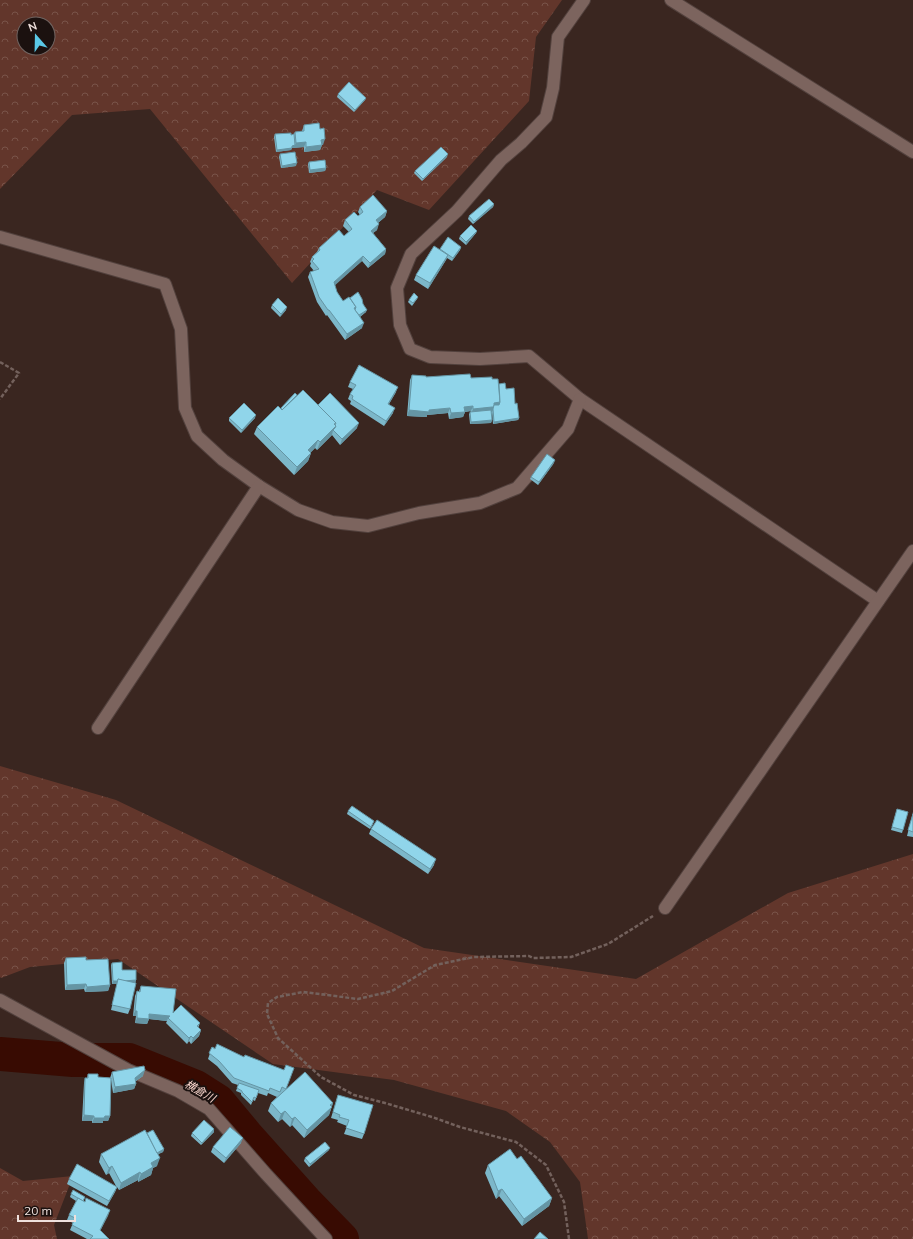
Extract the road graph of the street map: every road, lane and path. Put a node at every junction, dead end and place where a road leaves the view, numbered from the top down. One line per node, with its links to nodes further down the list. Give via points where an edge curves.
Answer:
1 (584, 0): 7 (street, via 558,37 553,88 546,117 501,160 457,211 411,254 397,288 400,325 410,349 430,357 480,359 529,356)
2 (671, 0): 3 (street)
3 (913, 152)
4 (0, 237): 8 (street, via 165,284 181,330 185,408 197,436 223,460)
5 (0, 362): 6 (path, via 19,373)
6 (0, 399)
7 (580, 399): 8 (street, via 568,429 517,488 480,502 419,513 368,526 332,522 298,510); 10 (street)
8 (259, 486): 11 (street)
9 (913, 550): 10 (street)
10 (878, 601): 12 (street)
11 (98, 728)
12 (665, 908): 15 (path, via 608,944 571,957 474,957 435,965 392,991 358,999 303,992 277,997 268,1003 267,1014 278,1038 320,1077 354,1095 516,1142 546,1165 564,1202)
13 (0, 1000): 14 (street, via 128,1070 178,1091 209,1109)
14 (326, 1239)
15 (569, 1239)

